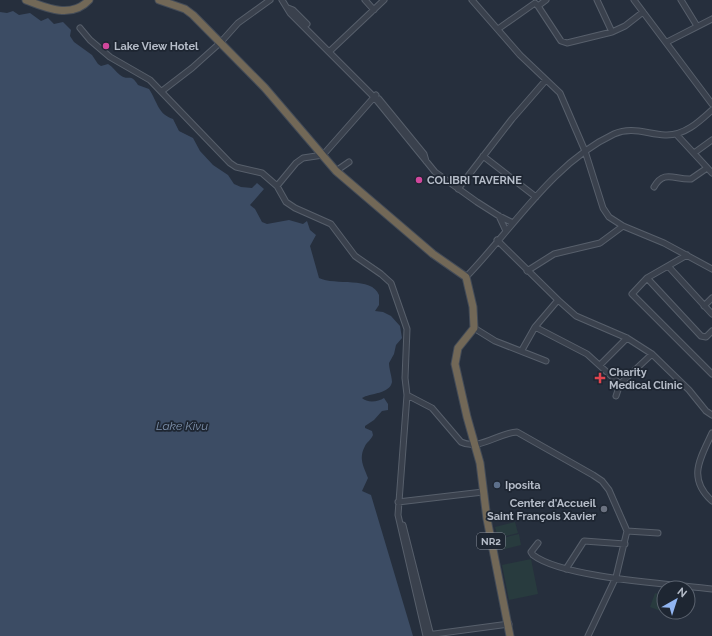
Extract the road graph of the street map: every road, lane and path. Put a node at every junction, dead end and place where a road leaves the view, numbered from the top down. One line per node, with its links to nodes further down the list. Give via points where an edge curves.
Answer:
1 (26, 0): 2 (highway, via 68,12 80,8)
2 (89, 0)
3 (159, 0): 21 (highway, via 189,12)
4 (270, 0): 21 (street, via 238,23)
5 (282, 0): 23 (street, via 290,12)
6 (365, 0): 14 (street)
7 (384, 0): 14 (street)
8 (472, 0): 19 (street)
9 (546, 0): 13 (street)
10 (598, 0): 20 (street)
11 (634, 0): 15 (street)
12 (681, 0): 17 (street)
13 (538, 6): 19 (street, via 533,4); 20 (street, via 563,43)
14 (374, 10): 23 (street)
15 (643, 12): 20 (street, via 625,26); 22 (street)
16 (712, 19): 17 (street)
17 (697, 26): 22 (street)
18 (80, 28): 25 (street, via 110,57 144,76)
19 (498, 29): 24 (street)
20 (612, 32)
21 (221, 42): 25 (street); 33 (highway)
22 (667, 42): 27 (street)
23 (331, 50): 26 (street)
24 (546, 80): 31 (street, via 560,92); 34 (street)
25 (162, 91): 39 (street, via 230,163 236,167 256,170)
26 (375, 96): 33 (street); 41 (street, via 439,176)
27 (712, 104)
28 (712, 110): 29 (street, via 695,124)
29 (676, 134): 31 (street, via 623,131); 32 (street)
30 (712, 140): 32 (street)
31 (585, 151): 42 (street); 45 (street, via 603,208 609,217)
32 (694, 153): 36 (street)
33 (323, 155): 37 (highway); 39 (street, via 303,158)
34 (483, 156): 41 (street); 42 (street)
35 (349, 162): 37 (street)
36 (707, 168): 38 (street); 40 (street, via 690,179 669,176 660,179)
37 (336, 171): 52 (highway, via 414,238)
38 (712, 173)
39 (277, 186): 68 (street, via 286,202 334,227 355,256 391,283 407,329)
40 (654, 187)
41 (458, 189): 43 (street)
42 (536, 197): 44 (street)
43 (499, 216): 44 (street); 46 (street)
44 (513, 223): 46 (street)
45 (623, 226): 48 (street); 51 (street, via 600,243 554,254)
46 (506, 230): 47 (street)
47 (497, 240): 51 (street); 52 (street)
48 (687, 255): 49 (street); 50 (street)
49 (668, 266): 53 (street); 56 (street)
50 (712, 269)
51 (527, 271): 55 (street)
52 (466, 277): 59 (highway, via 473,307)
53 (647, 278): 60 (street, via 701,336 706,337); 66 (street, via 632,292 634,298)
54 (712, 298): 56 (street)
55 (558, 300): 58 (street); 61 (street, via 576,316)
56 (704, 306): 57 (street)
57 (712, 314)
58 (535, 327): 62 (street); 65 (street, via 587,354)
59 (474, 328): 62 (street, via 495,341 520,352); 72 (highway, via 458,348 455,364)
60 (712, 331)
61 (627, 338): 63 (street); 65 (street)
62 (522, 350): 64 (street)
63 (652, 354): 67 (street); 70 (street)
64 (546, 361)
65 (600, 365): 67 (street)
66 (712, 374)
67 (620, 384): 69 (street)
68 (407, 395): 72 (street, via 432,408 461,442); 74 (street)
69 (616, 396)
70 (712, 415)
71 (712, 433): 75 (street, via 699,462 697,476 700,486)
72 (475, 445): 73 (highway, NR2); 76 (street, via 511,432 524,435 602,482 609,490)
73 (483, 492): 74 (street); 83 (highway, NR2)
74 (400, 500): 84 (street, via 402,528)
75 (712, 501)
76 (627, 531): 77 (street); 79 (street)
77 (658, 533)
78 (538, 543): 80 (street, via 531,552 533,555)
79 (625, 544): 80 (street, via 584,542); 81 (street)
80 (566, 569): 81 (street)
81 (616, 577): 82 (street); 86 (street)
82 (712, 589)
83 (509, 624): 84 (street); 85 (highway, NR2)
84 (428, 636)
85 (510, 636)
86 (588, 636)

